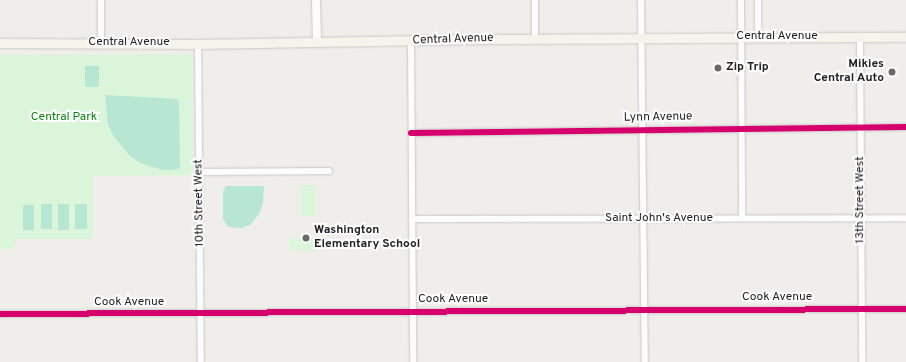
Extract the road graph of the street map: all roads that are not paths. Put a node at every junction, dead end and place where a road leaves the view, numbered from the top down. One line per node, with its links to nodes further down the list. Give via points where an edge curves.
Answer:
1 (101, 0): 16 (street)
2 (316, 0): 14 (street)
3 (535, 0): 11 (street)
4 (640, 0): 12 (street)
5 (741, 0): 7 (street)
6 (758, 0): 8 (street)
7 (741, 37): 8 (main road, Central Avenue); 12 (main road, Central Avenue); 19 (street)
8 (758, 37): 9 (main road, Central Avenue)
9 (860, 37): 10 (main road, Central Avenue); 20 (street, 13th Street West)
10 (906, 37)
11 (535, 38): 12 (main road, Central Avenue); 13 (main road, Central Avenue)
12 (641, 38): 21 (street)
13 (411, 41): 14 (main road, Central Avenue); 22 (street)
14 (317, 42): 17 (main road, Central Avenue)
15 (0, 43): 16 (main road, Central Avenue)
16 (101, 43): 17 (main road, Central Avenue)
17 (198, 44): 24 (street, 10th Street West)
18 (906, 127): 20 (street, Lynn Avenue)
19 (742, 128): 20 (street, Lynn Avenue); 21 (street, Lynn Avenue); 25 (street)
20 (860, 128): 29 (street, 13th Street West)
21 (642, 129): 22 (street, Lynn Avenue); 28 (street)
22 (411, 133): 27 (street)
23 (329, 171): 24 (street)
24 (200, 172): 34 (street, 10th Street West)
25 (742, 218): 28 (street, Saint John's Avenue); 29 (street, Saint John's Avenue)
26 (906, 218): 29 (street, Saint John's Avenue)
27 (412, 219): 28 (street, Saint John's Avenue); 33 (street)
28 (643, 219): 32 (street)
29 (861, 219): 30 (street, 13th Street West)
30 (862, 309): 31 (street, Cook Avenue); 32 (street, Cook Avenue); 39 (street, 13th Street West)
31 (906, 309)
32 (644, 310): 33 (street, Cook Avenue); 38 (street)
33 (413, 311): 34 (street, Cook Avenue); 37 (street)
34 (201, 313): 35 (street, Cook Avenue); 36 (street, 10th Street West)
35 (0, 314)
36 (202, 362)
37 (413, 362)
38 (645, 362)
39 (862, 362)

